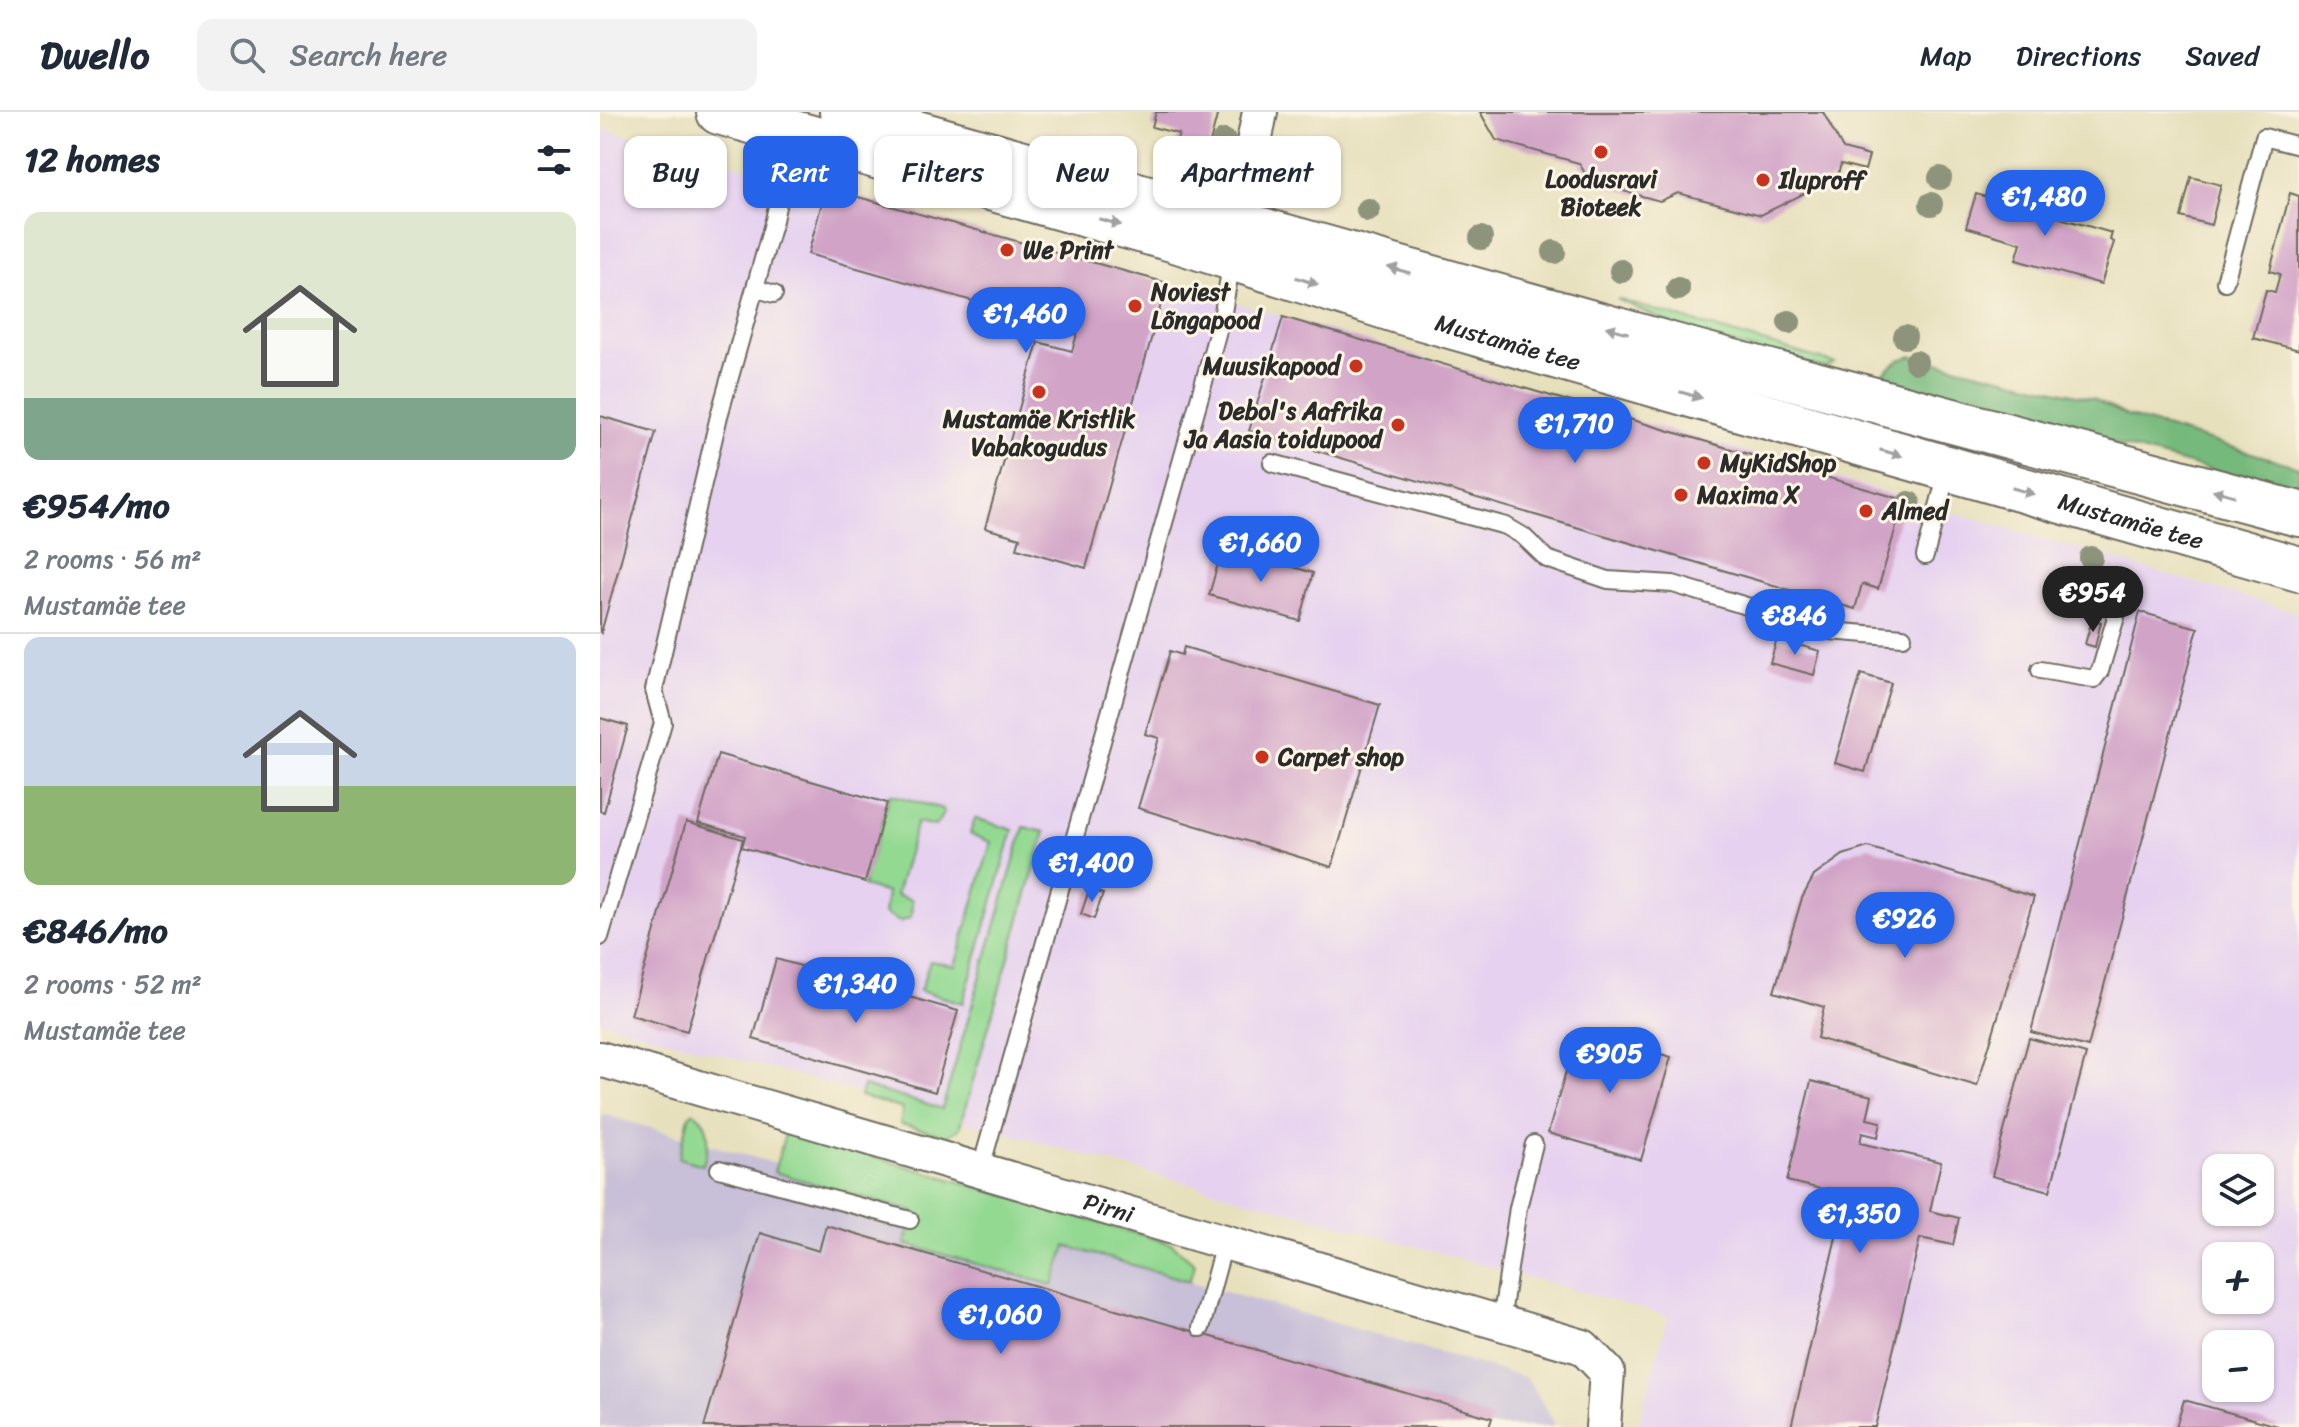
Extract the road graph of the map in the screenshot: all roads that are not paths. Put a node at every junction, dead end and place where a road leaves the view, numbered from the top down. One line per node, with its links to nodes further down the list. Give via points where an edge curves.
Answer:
1 (719, 112): 4 (main road, Mustamäe tee)
2 (842, 112): 6 (main road, Mustamäe tee)
3 (1260, 112): 6 (street)
4 (795, 122): 6 (main road, Mustamäe tee, one-way to 6); 8 (lane)
5 (2299, 146): 7 (lane, via 2264,137)
6 (1235, 241): 10 (main road, Mustamäe tee); 23 (lane, via 1202,389)
7 (2225, 282)
8 (755, 288): 9 (lane); 19 (lane, via 654,690 663,723)
9 (774, 294)
10 (1839, 415): 12 (main road, Mustamäe tee, one-way to 12); 13 (main road, Mustamäe tee, one-way to 10)
11 (1272, 463): 17 (lane, via 1506,526 1547,559 1608,580 1673,584 1830,631)
12 (1948, 469): 14 (lane); 15 (main road, Mustamäe tee, one-way to 15)
13 (2299, 514)
14 (1925, 556)
15 (2299, 569)
16 (2062, 592): 18 (lane, via 2113,608 2116,617 2094,679)
17 (1903, 637)
18 (2040, 670)
19 (600, 937)
20 (600, 1059): 23 (street, Pirni)
21 (1534, 1144): 26 (lane, via 1518,1208)
22 (719, 1169): 24 (lane)
23 (980, 1171): 25 (street, Pirni)
24 (910, 1220)
25 (1224, 1244): 26 (street, Pirni); 27 (lane)
26 (1501, 1322): 28 (street, Pirni, via 1583,1347 1607,1372)
27 (1201, 1328)
28 (1603, 1427)

